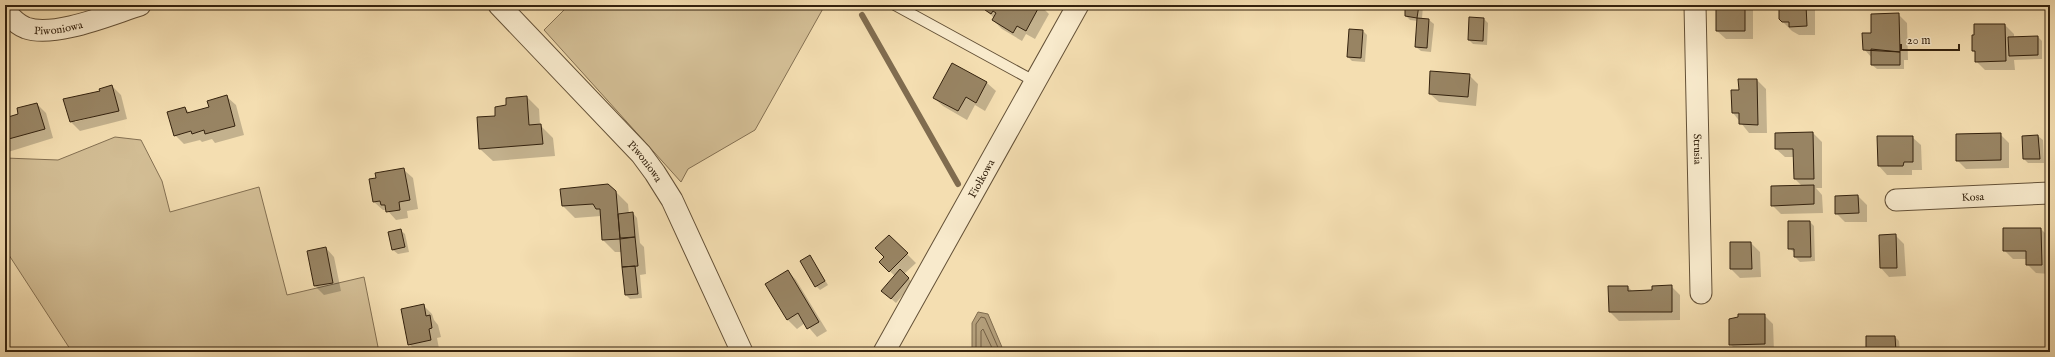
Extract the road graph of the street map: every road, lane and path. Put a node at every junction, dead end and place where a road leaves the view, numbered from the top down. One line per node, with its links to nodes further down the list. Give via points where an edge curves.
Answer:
1 (140, 5): 6 (street, Piwoniowa, via 55,31 25,28)
2 (498, 5): 11 (street, Piwoniowa, via 641,154 655,173 672,200)
3 (895, 5): 7 (lane)
4 (1078, 5): 7 (street, Fiołkowa)
5 (1695, 5): 10 (street, Strusia)
6 (5, 11)
7 (1034, 81): 12 (street, Fiołkowa)
8 (2050, 193): 9 (street, Kosa)
9 (1896, 200)
10 (1701, 293)
11 (742, 352)
12 (884, 352)

